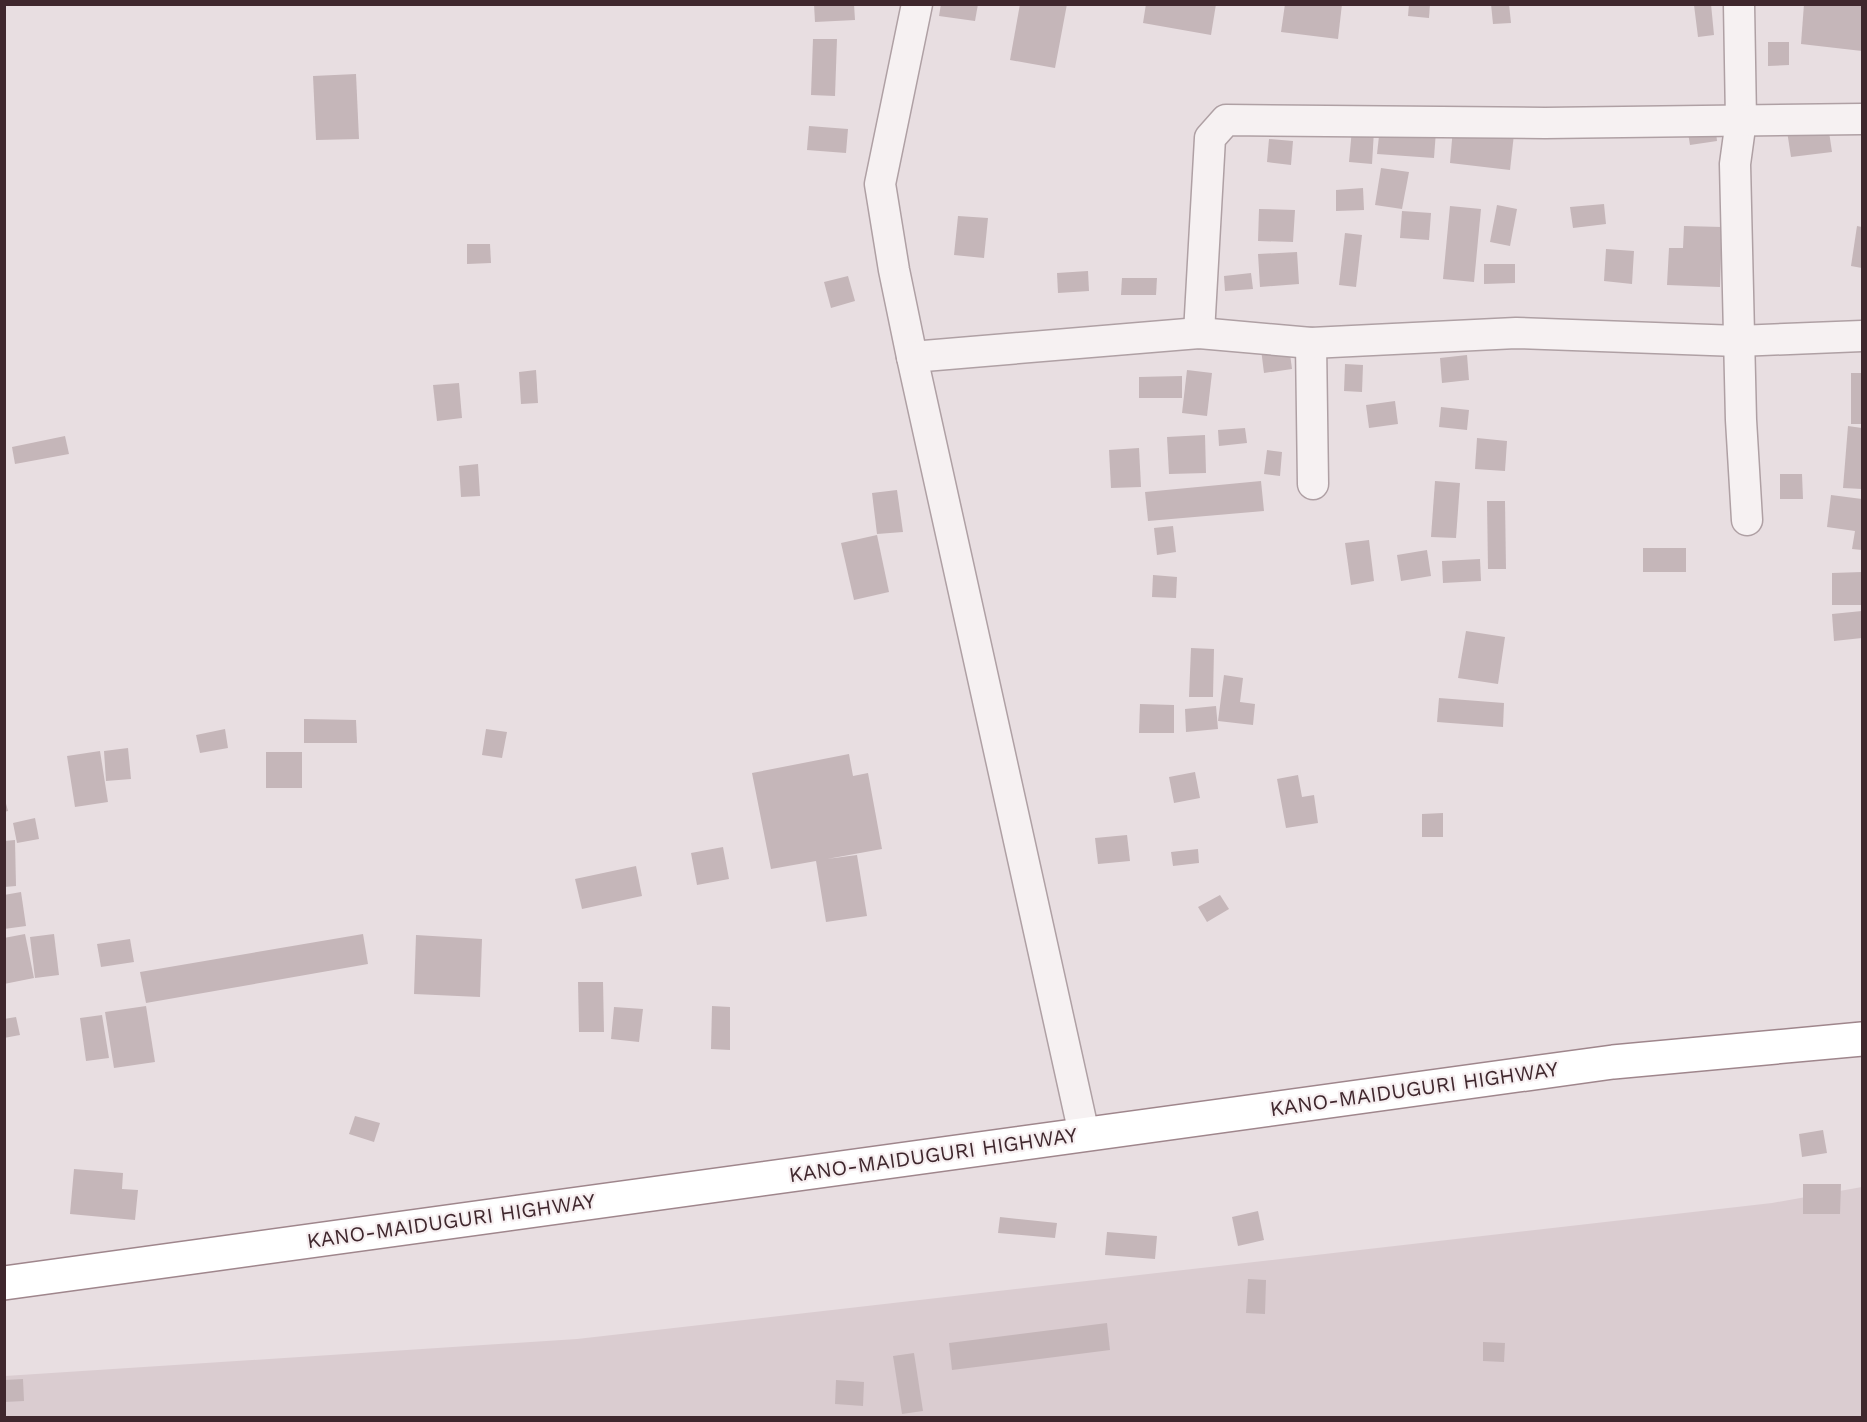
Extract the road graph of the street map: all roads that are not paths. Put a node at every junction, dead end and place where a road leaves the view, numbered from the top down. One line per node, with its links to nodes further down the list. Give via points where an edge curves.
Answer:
1 (917, 4): 9 (street, via 880,184)
2 (1739, 4): 4 (street)
3 (1863, 119): 4 (street)
4 (1741, 120): 5 (street, via 1226,120 1209,138); 7 (street, via 1735,164)
5 (1199, 333): 8 (street); 9 (street)
6 (1863, 336): 7 (street)
7 (1738, 341): 8 (street, via 1516,333); 11 (street)
8 (1311, 343): 10 (street)
9 (912, 357): 13 (street)
10 (1313, 484)
11 (1747, 520)
12 (1863, 1039): 13 (highway, KANO-MAIDUGURI HIGHWAY, via 1613,1062)
13 (1084, 1134): 14 (highway, KANO-MAIDUGURI HIGHWAY)
14 (4, 1283)

